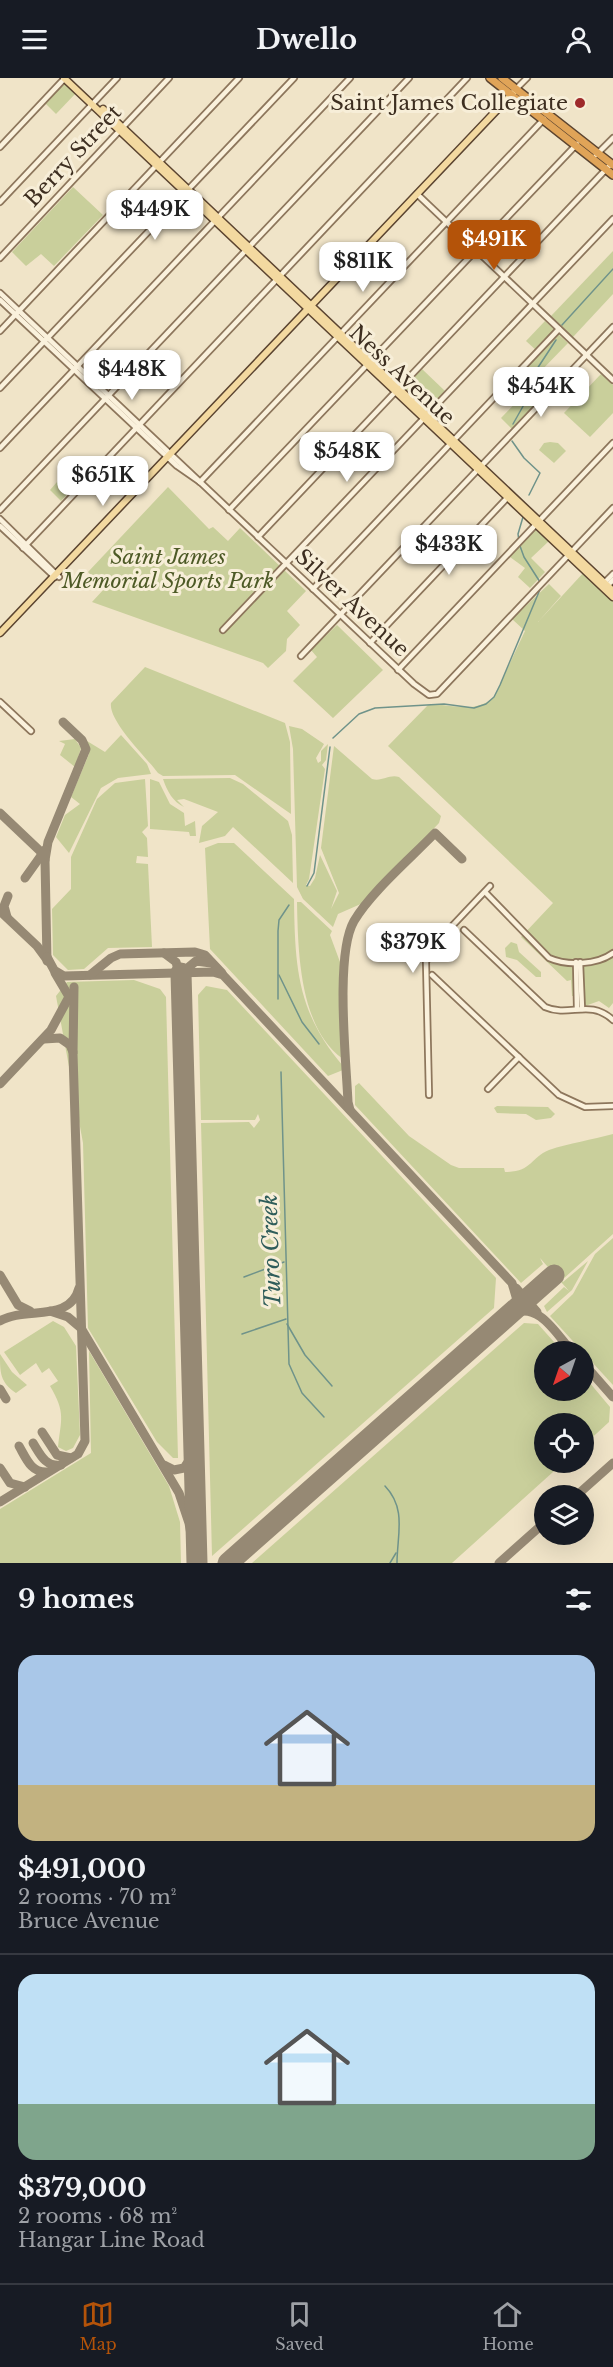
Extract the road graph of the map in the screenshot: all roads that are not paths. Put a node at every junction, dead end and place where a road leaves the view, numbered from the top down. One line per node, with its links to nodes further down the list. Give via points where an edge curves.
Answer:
1 (65, 78): 14 (main road, Ness Avenue); 19 (street)
2 (70, 78): 14 (main road, Ness Avenue)
3 (117, 78): 14 (street)
4 (169, 78): 16 (street, Berry Street)
5 (239, 78): 21 (street)
6 (294, 78): 24 (street)
7 (350, 78): 27 (street)
8 (409, 78): 30 (street)
9 (467, 78): 34 (street)
10 (490, 78): 13 (highway)
11 (502, 78): 13 (highway)
12 (527, 78): 13 (street)
13 (514, 92): 15 (highway); 25 (main road)
14 (94, 103): 16 (main road, Ness Avenue); 26 (street)
15 (546, 117): 18 (highway); 29 (street)
16 (121, 129): 21 (main road, Ness Avenue); 32 (street, Berry Street)
17 (613, 138): 20 (street)
18 (578, 143): 20 (highway); 31 (street)
19 (0, 147)
20 (595, 157): 22 (highway)
21 (158, 164): 24 (main road, Ness Avenue); 39 (street)
22 (610, 166): 23 (highway); 33 (street)
23 (613, 175)
24 (187, 191): 27 (main road, Ness Avenue); 44 (street)
25 (417, 194): 29 (street); 38 (main road)
26 (0, 202)
27 (217, 219): 30 (main road, Ness Avenue); 47 (street)
28 (613, 219): 37 (street)
29 (446, 222): 31 (street); 43 (street)
30 (248, 248): 34 (main road, Ness Avenue); 51 (street)
31 (476, 250): 33 (street); 46 (street)
32 (0, 258)
33 (505, 277): 37 (street); 50 (street)
34 (279, 278): 38 (main road, Ness Avenue); 53 (street)
35 (0, 293): 39 (street, Silver Avenue)
36 (0, 300): 39 (street, Silver Avenue)
37 (533, 304): 41 (street); 52 (street)
38 (307, 309): 43 (main road, Ness Avenue); 43 (main road, Ness Avenue); 57 (main road)
39 (18, 313): 42 (street); 44 (street, Silver Avenue)
40 (613, 327): 45 (street)
41 (560, 329): 45 (street); 54 (street)
42 (0, 331)
43 (339, 335): 46 (main road, Ness Avenue); 59 (street)
44 (46, 340): 47 (street, Silver Avenue); 49 (street)
45 (586, 354): 48 (street); 58 (street)
46 (369, 363): 50 (main road, Ness Avenue); 63 (street)
47 (76, 368): 51 (street, Silver Avenue); 56 (street)
48 (613, 380)
49 (0, 388)
50 (397, 390): 52 (main road, Ness Avenue); 67 (street)
51 (107, 397): 53 (street, Silver Avenue); 62 (street)
52 (425, 417): 54 (main road, Ness Avenue); 70 (street)
53 (138, 426): 57 (street, Silver Avenue); 68 (street)
54 (452, 442): 58 (main road, Ness Avenue); 74 (street)
55 (613, 443): 65 (street)
56 (0, 448)
57 (169, 455): 59 (street, Silver Avenue); 72 (main road)
58 (479, 467): 60 (main road, Ness Avenue); 76 (street)
59 (200, 483): 63 (street, Silver Avenue)
60 (509, 496): 65 (main road, Ness Avenue); 79 (street)
61 (613, 508): 69 (street)
62 (0, 510)
63 (230, 510): 67 (street, Silver Avenue)
64 (0, 519): 68 (street)
65 (537, 522): 69 (main road, Ness Avenue); 81 (street)
66 (0, 526): 68 (street)
67 (258, 537): 70 (street, Silver Avenue)
68 (25, 546): 72 (street)
69 (570, 553): 73 (main road, Ness Avenue); 81 (street, Silver Avenue, via 436,694 421,691)
70 (286, 563): 74 (street, Silver Avenue); 77 (street)
71 (613, 574): 73 (street)
72 (55, 575): 78 (main road)
73 (608, 586): 75 (main road, Ness Avenue)
74 (313, 589): 76 (street, Silver Avenue)
75 (613, 597)
76 (340, 615): 79 (street, Silver Avenue); 80 (street)
77 (223, 630)
78 (0, 633)
79 (370, 643): 81 (street, Silver Avenue)
80 (301, 656)
81 (398, 670)
82 (0, 702): 83 (street)
83 (31, 731)
84 (490, 886): 85 (street)
85 (485, 892): 88 (street, via 546,956 558,962); 96 (street, via 434,946 426,962)
86 (464, 930): 92 (street, via 545,1007)
87 (613, 953): 89 (street)
88 (578, 962): 89 (street); 90 (street); 92 (street)
89 (594, 962): 90 (street)
90 (582, 974): 92 (street)
91 (432, 975): 94 (street)
92 (580, 1009): 93 (street, via 600,1009)
93 (613, 1020)
94 (519, 1057): 95 (street); 97 (street, via 570,1101 589,1107)
95 (488, 1089)
96 (429, 1095)
97 (613, 1106)

